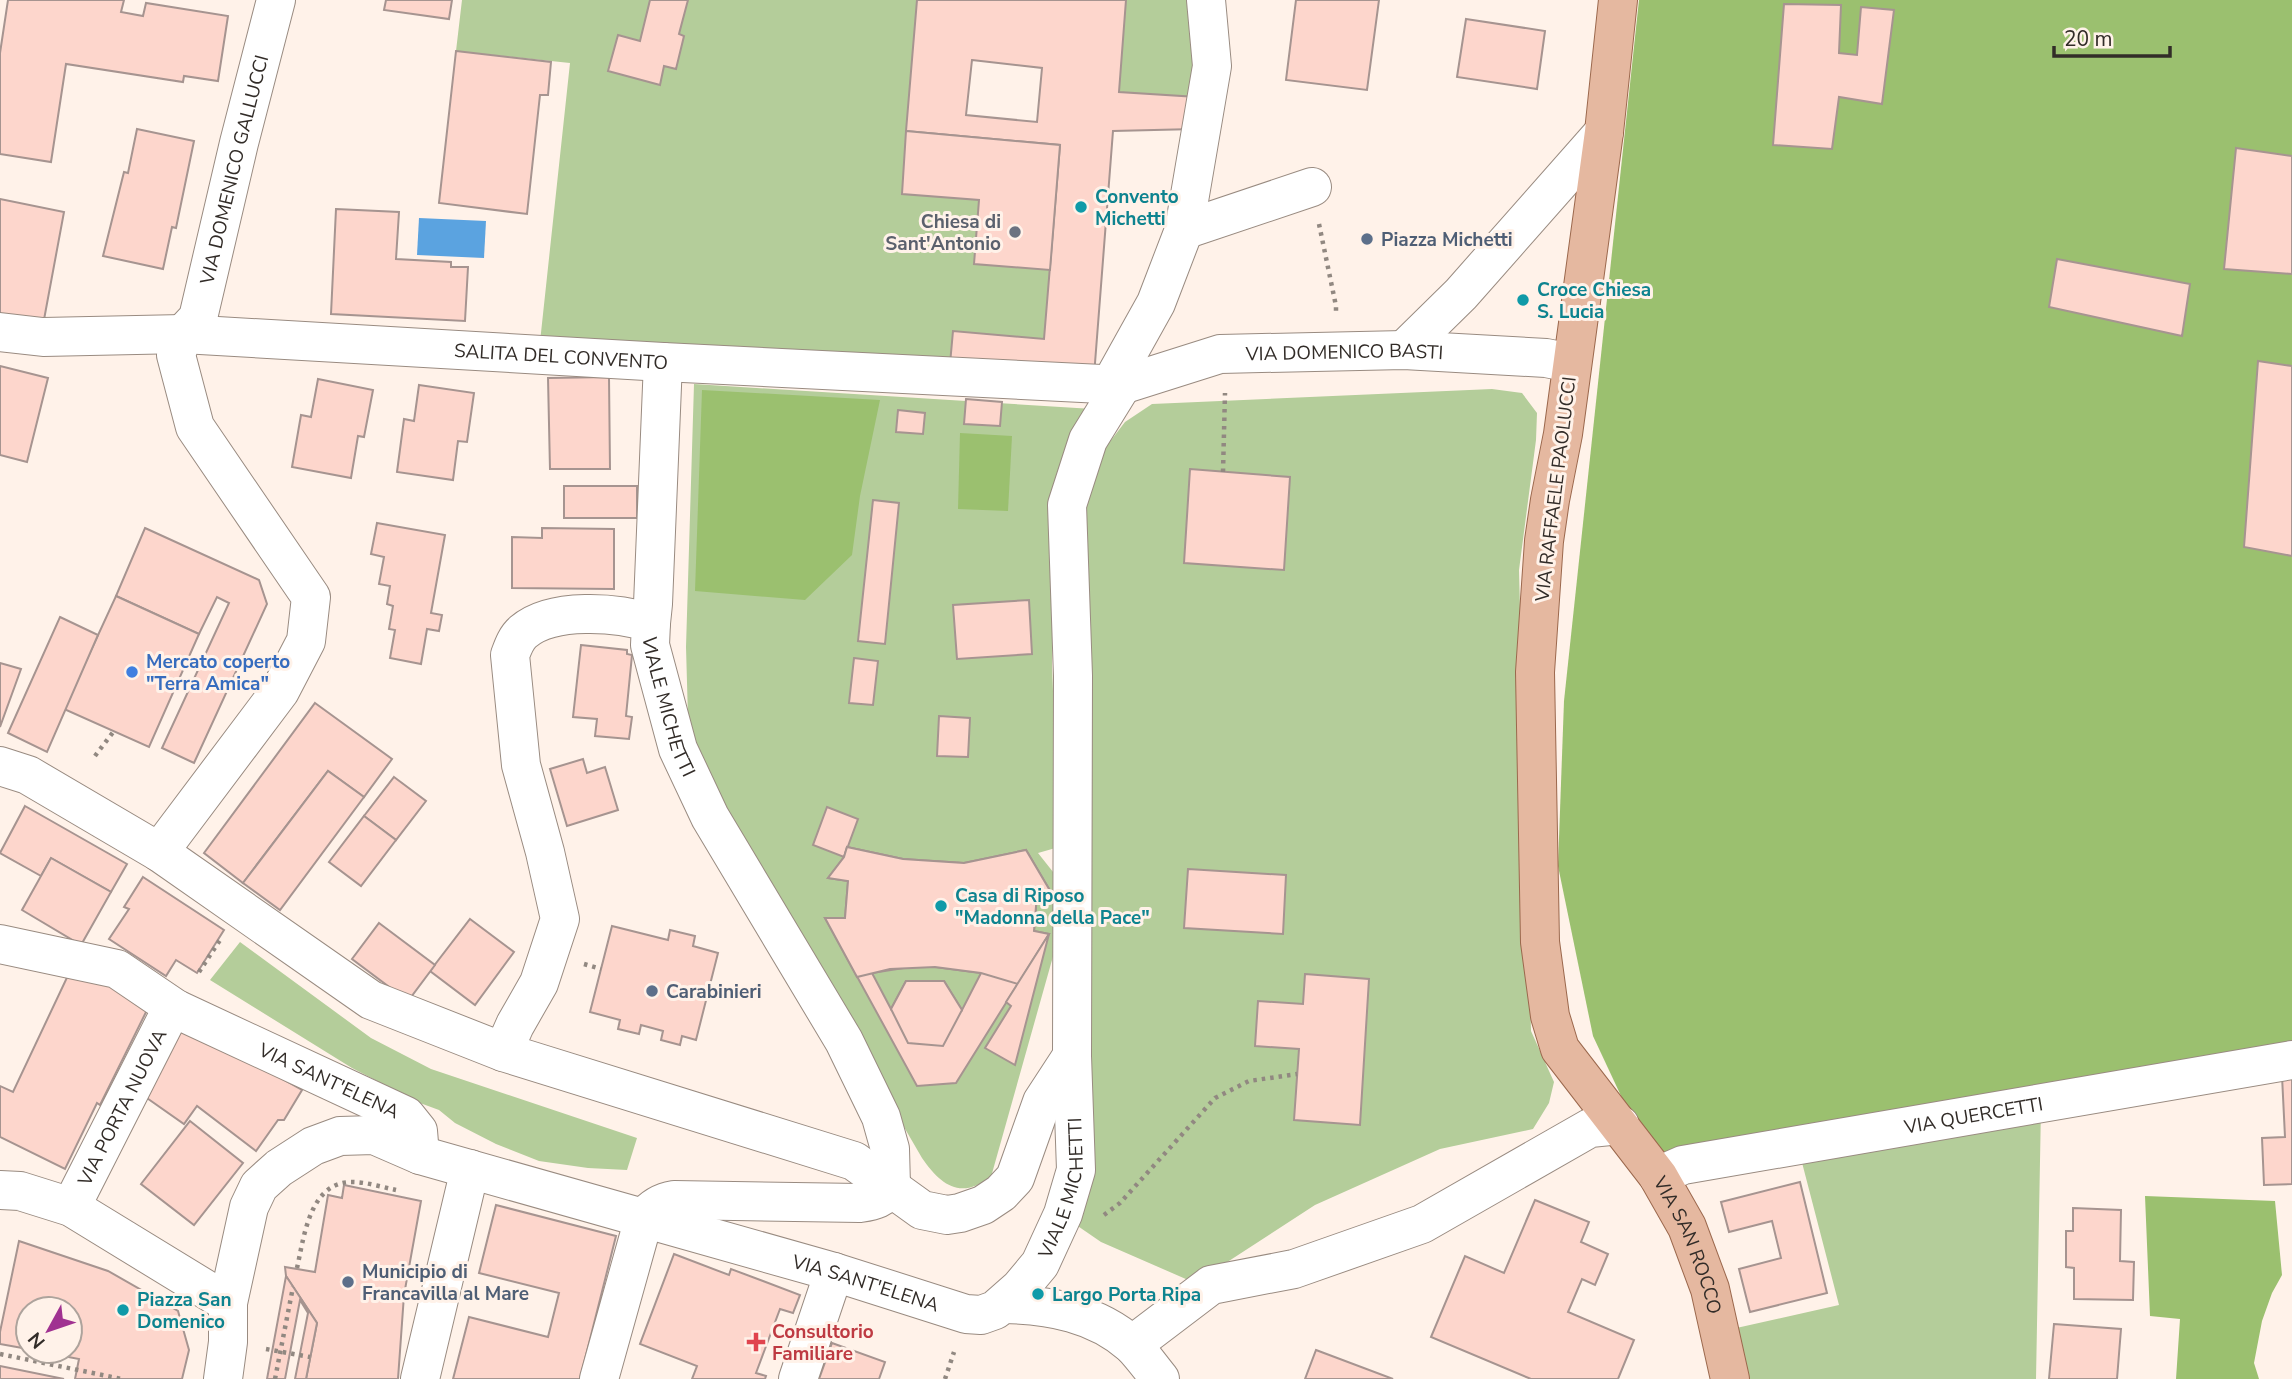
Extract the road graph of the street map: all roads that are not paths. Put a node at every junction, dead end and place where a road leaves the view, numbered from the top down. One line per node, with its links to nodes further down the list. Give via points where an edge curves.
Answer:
1 (276, 0): 8 (street, VIA DOMENICO GALLUCCI, via 198,318)
2 (1206, 0): 6 (street, via 1212,66)
3 (1618, 0): 4 (main road, VIA RAFFAELE PAOLUCCI)
4 (1604, 132): 9 (street, via 1461,294); 11 (main road, VIA RAFFAELE PAOLUCCI)
5 (1312, 187): 6 (street)
6 (1184, 230): 12 (street, via 1156,303 1117,373)
7 (0, 332): 8 (street, SALITA DEL CONVENTO, via 43,337)
8 (183, 334): 10 (street, SALITA DEL CONVENTO); 15 (street, via 176,355 195,426 312,597 306,641 280,691)
9 (1404, 350): 11 (street, VIA DOMENICO BASTI); 12 (street, VIA DOMENICO BASTI, via 1220,354)
10 (663, 362): 12 (street, SALITA DEL CONVENTO); 13 (street)
11 (1571, 363): 21 (main road, VIA RAFFAELE PAOLUCCI, via 1544,541 1535,672 1541,942 1550,1016 1560,1049)
12 (1122, 385): 19 (street, VIALE MICHETTI, via 1087,440 1066,505 1073,676)
13 (650, 623): 18 (street, VIALE MICHETTI, via 630,616 557,615 524,631 510,655 521,765 560,919 539,983); 25 (street, VIALE MICHETTI, via 650,645 678,749 710,817 844,1041 876,1107 890,1149)
14 (0, 766): 15 (street, VIALE MICHETTI, via 28,775)
15 (159, 852): 18 (street, VIALE MICHETTI, via 371,1000)
16 (0, 944): 17 (street, VIA SANT'ELENA, via 117,969)
17 (176, 1009): 22 (street, VIA SANT'ELENA, via 405,1116 418,1131); 27 (street, VIA PORTA NUOVA, via 166,1020)
18 (503, 1052): 25 (street, VIALE MICHETTI, via 854,1161)
19 (1072, 1056): 25 (street, VIALE MICHETTI, via 1042,1102 1015,1178 983,1205 947,1215 922,1210); 31 (street, VIALE MICHETTI, via 1076,1170 1063,1214 1040,1264)
20 (2292, 1060): 24 (street, VIA QUERCETTI, via 1683,1165)
21 (1620, 1125): 24 (main road, VIA SAN ROCCO); 32 (street, via 1590,1128 1422,1224 1294,1269 1211,1285)
22 (420, 1155): 23 (street, VIA SANT'ELENA); 30 (street, via 373,1135 340,1136 313,1146 279,1168 259,1186 249,1207)
23 (470, 1169): 28 (street, VIA SANT'ELENA); 34 (street)
24 (1658, 1176): 38 (main road, VIA SAN ROCCO, via 1688,1227 1710,1289)
25 (891, 1186): 28 (street, via 876,1200 860,1203 674,1200 657,1206)
26 (0, 1190): 27 (street, via 33,1194)
27 (71, 1208): 30 (street)
28 (644, 1218): 29 (street, VIA SANT'ELENA); 35 (street)
29 (834, 1272): 31 (street, VIA SANT'ELENA, via 966,1314 981,1315); 36 (street)
30 (228, 1303): 33 (street)
31 (1004, 1304): 32 (street, via 1074,1312)
32 (1132, 1345): 37 (street)
33 (223, 1379)
34 (421, 1379)
35 (599, 1379)
36 (797, 1379)
37 (1160, 1379)
38 (1730, 1379)

